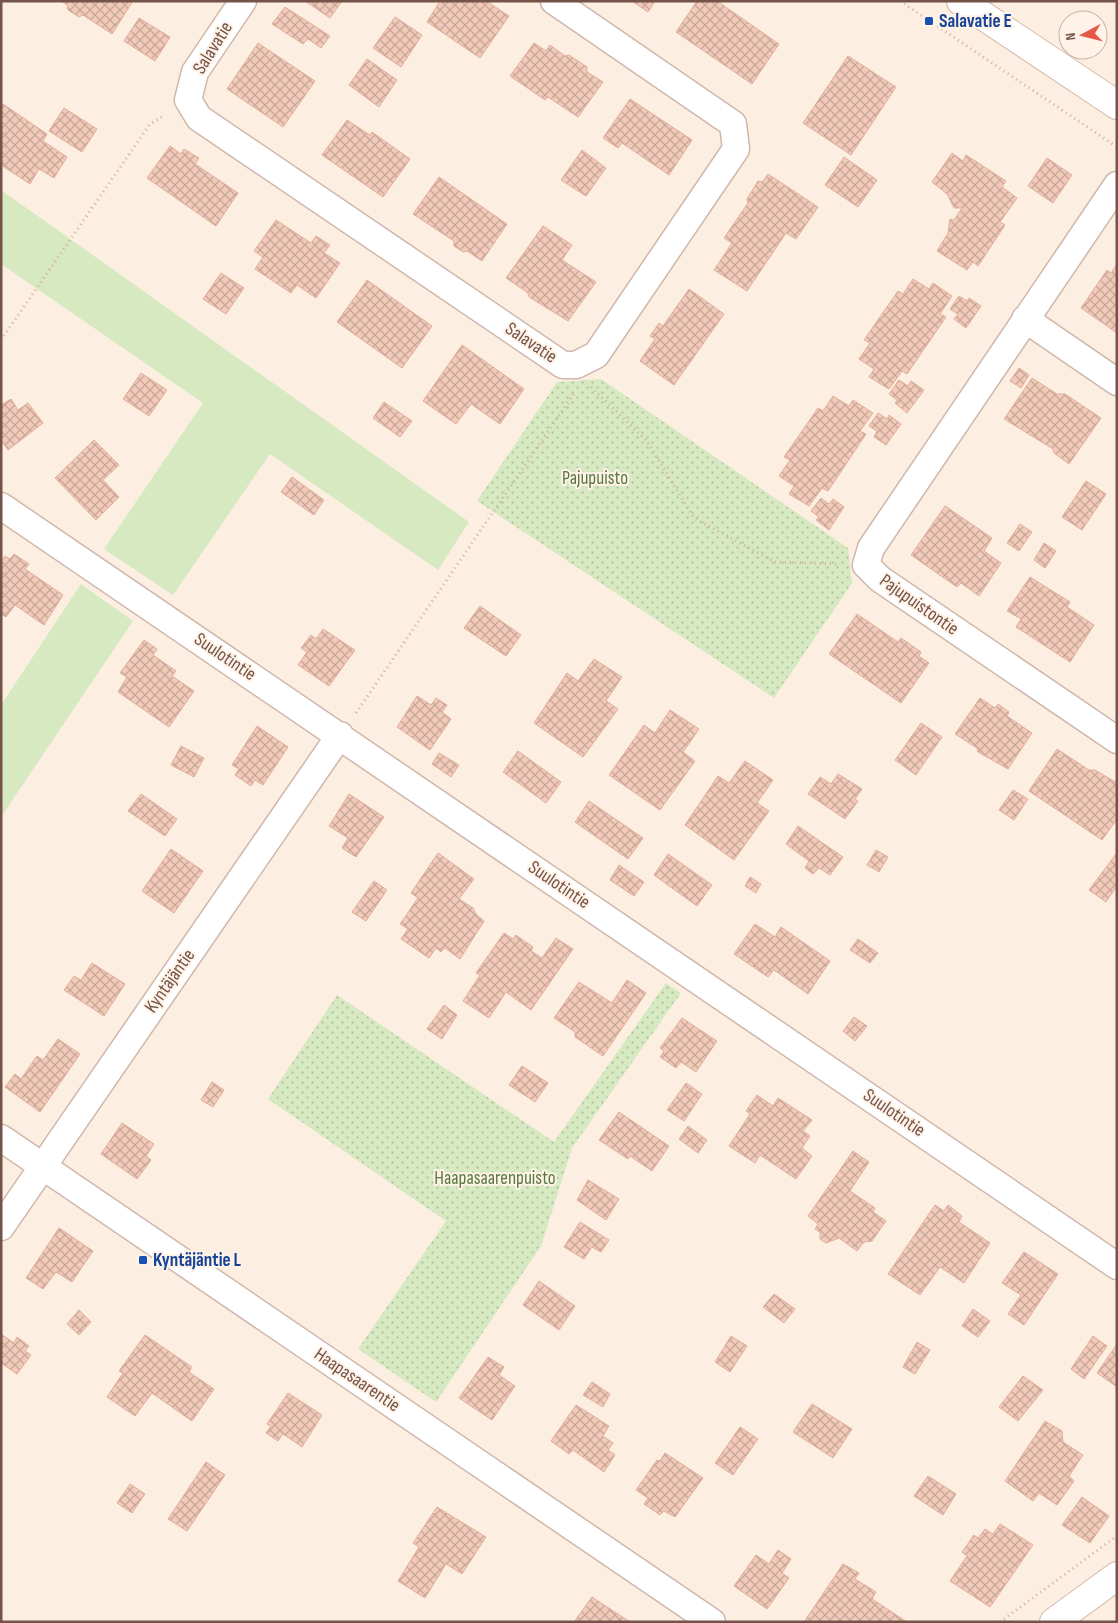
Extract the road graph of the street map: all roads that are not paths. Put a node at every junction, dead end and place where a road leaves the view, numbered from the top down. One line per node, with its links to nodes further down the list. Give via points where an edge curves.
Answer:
1 (243, 1): 2 (street, Salavatie, via 195,72 188,100 199,118 562,365 580,372 596,355 736,149 733,124)
2 (554, 1)
3 (962, 1): 4 (main road)
4 (1117, 105)
5 (1117, 185): 6 (street, Pajupuistontie)
6 (1025, 320): 7 (street); 10 (street, Pajupuistontie, via 872,548 866,565 880,579)
7 (1117, 382)
8 (1, 506): 9 (street, Suulotintie)
9 (340, 736): 12 (street, Kyntäjäntie); 14 (street, Suulotintie)
10 (1117, 740)
11 (1, 1138): 12 (street, Haapasaarentie)
12 (43, 1166): 13 (street, Kyntäjäntie); 16 (street, Haapasaarentie)
13 (1, 1227)
14 (1117, 1266)
15 (1117, 1576): 17 (main road)
16 (712, 1622)
17 (1054, 1622)

